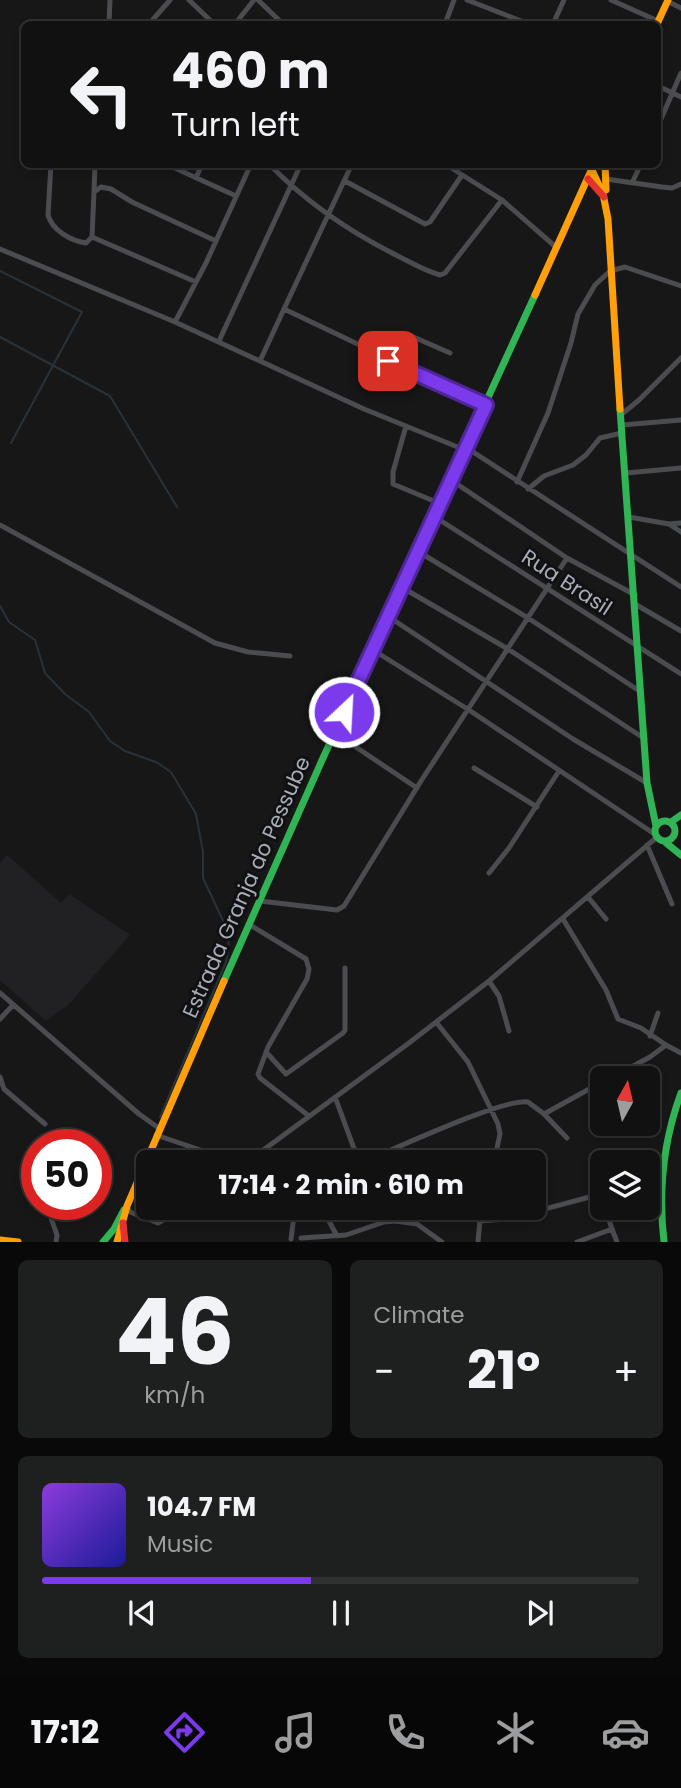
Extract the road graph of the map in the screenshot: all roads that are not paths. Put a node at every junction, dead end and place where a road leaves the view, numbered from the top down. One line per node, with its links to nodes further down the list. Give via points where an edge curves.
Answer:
1 (110, 0): 11 (street)
2 (170, 0): 12 (street)
3 (189, 0): 13 (street)
4 (256, 0): 14 (street); 15 (street)
5 (454, 0): 16 (street)
6 (467, 0): 17 (street)
7 (564, 0): 18 (street)
8 (611, 0): 19 (street)
9 (668, 0): 10 (street); 20 (main road)
10 (681, 8)
11 (109, 21)
12 (152, 21)
13 (211, 21)
14 (238, 21)
15 (280, 21)
16 (446, 21)
17 (521, 21)
18 (554, 21)
19 (654, 21)
20 (659, 21)
21 (681, 73): 23 (street)
22 (661, 88): 23 (street)
23 (672, 94): 24 (street); 25 (street)
24 (681, 97)
25 (661, 118)
26 (51, 168): 53 (street, via 50,221 75,241 86,243)
27 (95, 168): 47 (street)
28 (175, 168): 40 (street)
29 (200, 168): 40 (street)
30 (249, 168): 50 (street)
31 (273, 168): 46 (street)
32 (299, 168): 46 (street)
33 (350, 168): 43 (street)
34 (451, 168): 39 (street)
35 (593, 168): 41 (main road, Estrada Granja do Pessube)
36 (593, 168): 49 (main road)
37 (605, 168): 42 (main road)
38 (638, 168): 44 (street)
39 (462, 175): 43 (street, via 425,224); 51 (street)
40 (196, 178): 50 (street)
41 (588, 179): 48 (main road, Estrada Granja do Pessube); 49 (main road)
42 (606, 179): 44 (street); 49 (main road)
43 (345, 181): 52 (street)
44 (632, 183): 45 (street, via 672,188)
45 (681, 184)
46 (292, 187): 52 (street); 62 (street)
47 (94, 192): 53 (street); 54 (street, via 101,187 111,189)
48 (580, 194): 49 (main road); 55 (main road, Estrada Granja do Pessube)
49 (604, 195): 57 (main road)
50 (236, 197): 54 (street)
51 (502, 200): 52 (street, via 440,275 372,243); 55 (street)
52 (329, 216): 60 (street)
53 (92, 237): 58 (street)
54 (216, 240): 58 (street)
55 (557, 248): 67 (main road, Estrada Granja do Pessube)
56 (0, 249): 61 (street)
57 (610, 271): 59 (street, via 633,268); 68 (main road); 76 (street, via 595,285 578,314 548,413)
58 (196, 282): 61 (street)
59 (681, 286)
60 (284, 309): 65 (street); 66 (street)
61 (175, 322): 62 (street)
62 (219, 341): 66 (street)
63 (450, 353): 65 (street, via 409,335)
64 (681, 358): 68 (street)
65 (388, 361): 67 (street)
66 (260, 362): 70 (street)
67 (486, 405): 72 (main road, Estrada Granja do Pessube)
68 (622, 414): 71 (main road)
69 (681, 420): 71 (street)
70 (406, 426): 72 (street); 78 (street, via 393,484)
71 (623, 429): 74 (main road); 77 (street, via 600,438 573,465 544,476)
72 (466, 449): 75 (main road, Estrada Granja do Pessube); 76 (street)
73 (681, 468): 74 (street)
74 (626, 473): 80 (main road)
75 (452, 480): 78 (main road, Estrada Granja do Pessube); 87 (street)
76 (517, 482): 77 (street)
77 (528, 489): 86 (street)
78 (441, 504): 79 (main road, Estrada Granja do Pessube)
79 (435, 517): 85 (main road, Estrada Granja do Pessube); 88 (street, Rua Brasil)
80 (629, 517): 82 (street); 86 (main road)
81 (681, 523): 82 (street)
82 (669, 524): 84 (street)
83 (0, 525): 99 (street, via 215,643)
84 (681, 532)
85 (419, 552): 90 (main road, Estrada Granja do Pessube); 94 (street)
86 (632, 554): 89 (street); 91 (main road)
87 (567, 558): 88 (street); 91 (street)
88 (546, 587): 94 (street); 96 (street, Rua Brasil)
89 (681, 587)
90 (403, 588): 93 (main road, Estrada Granja do Pessube); 97 (street)
91 (635, 594): 92 (main road)
92 (635, 604): 95 (street); 96 (main road)
93 (389, 617): 98 (main road, Estrada Granja do Pessube); 101 (street)
94 (528, 618): 97 (street); 102 (street)
95 (681, 631)
96 (639, 648): 100 (street, Rua Brasil); 102 (main road)
97 (508, 649): 101 (street); 105 (street)
98 (373, 650): 103 (street); 104 (main road, Estrada Granja do Pessube)
99 (290, 656)
100 (681, 674)
101 (488, 681): 103 (street); 108 (street)
102 (641, 692): 105 (main road)
103 (468, 710): 107 (street); 109 (street)
104 (335, 733): 109 (street); 121 (main road, Estrada Granja do Pessube)
105 (645, 739): 108 (main road)
106 (474, 768): 111 (street)
107 (559, 771): 111 (street); 116 (street)
108 (648, 783): 110 (main road)
109 (417, 788): 121 (street, via 341,909)
110 (651, 805): 113 (main road); 116 (main road)
111 (537, 807): 119 (street)
112 (681, 815): 113 (main road)
113 (668, 821): 115 (main road); 116 (main road)
114 (681, 822): 115 (main road)
115 (676, 832): 116 (main road, via 673,839); 118 (main road)
116 (658, 834): 117 (street); 118 (main road)
117 (647, 845): 120 (street); 122 (street)
118 (680, 854)
119 (489, 873)
120 (588, 897): 123 (street); 124 (street)
121 (260, 901): 125 (main road, Estrada Granja do Pessube)
122 (672, 904)
123 (563, 919): 127 (street); 134 (street, via 618,1019)
124 (606, 919)
125 (250, 925): 136 (street, via 309,964 307,979); 147 (main road, Estrada Granja do Pessube)
126 (345, 968): 136 (street, via 343,1033 286,1074)
127 (489, 981): 132 (street); 133 (street, via 499,996)
128 (0, 993): 129 (street)
129 (13, 1005): 131 (street); 147 (street)
130 (658, 1013): 134 (street)
131 (0, 1019)
132 (436, 1022): 142 (street); 143 (street, via 468,1062)
133 (509, 1031)
134 (650, 1036): 135 (street)
135 (666, 1045): 137 (street); 138 (street)
136 (266, 1052): 145 (street, via 260,1078)
137 (681, 1053)
138 (634, 1066)
139 (0, 1077): 146 (street, via 5,1089)
140 (590, 1089): 144 (street)
141 (681, 1093): 154 (main road, via 666,1137)
142 (335, 1097): 145 (street); 151 (street)
143 (492, 1109): 144 (street, via 522,1101); 152 (street); 153 (street, via 500,1134)
144 (544, 1114): 148 (street)
145 (309, 1116): 150 (street)
146 (45, 1124)
147 (158, 1132): 149 (street); 156 (main road, Estrada Granja do Pessube)
148 (567, 1138)
149 (201, 1150)
150 (263, 1150)
151 (356, 1150)
152 (391, 1150)
153 (497, 1150)
154 (662, 1182): 178 (main road)
155 (590, 1198): 162 (street, via 507,1219)
156 (127, 1206): 157 (street); 163 (main road, Estrada Granja do Pessube); 171 (main road, Estrada Granja do Pessube)
157 (136, 1214)
158 (52, 1220): 170 (street)
159 (294, 1220): 168 (street)
160 (329, 1220): 165 (street)
161 (609, 1220): 164 (street)
162 (479, 1221): 175 (street)
163 (122, 1223): 172 (main road, Estrada Granja do Pessube); 173 (main road)
164 (612, 1229): 176 (street); 177 (street)
165 (337, 1236): 166 (street); 174 (street, via 395,1221 416,1224)
166 (301, 1238)
167 (0, 1240): 169 (main road)
168 (291, 1240)
169 (18, 1242)
170 (56, 1242)
171 (103, 1242)
172 (117, 1242)
173 (125, 1242)
174 (442, 1242)
175 (478, 1242)
176 (577, 1242)
177 (617, 1242)
178 (664, 1242)

